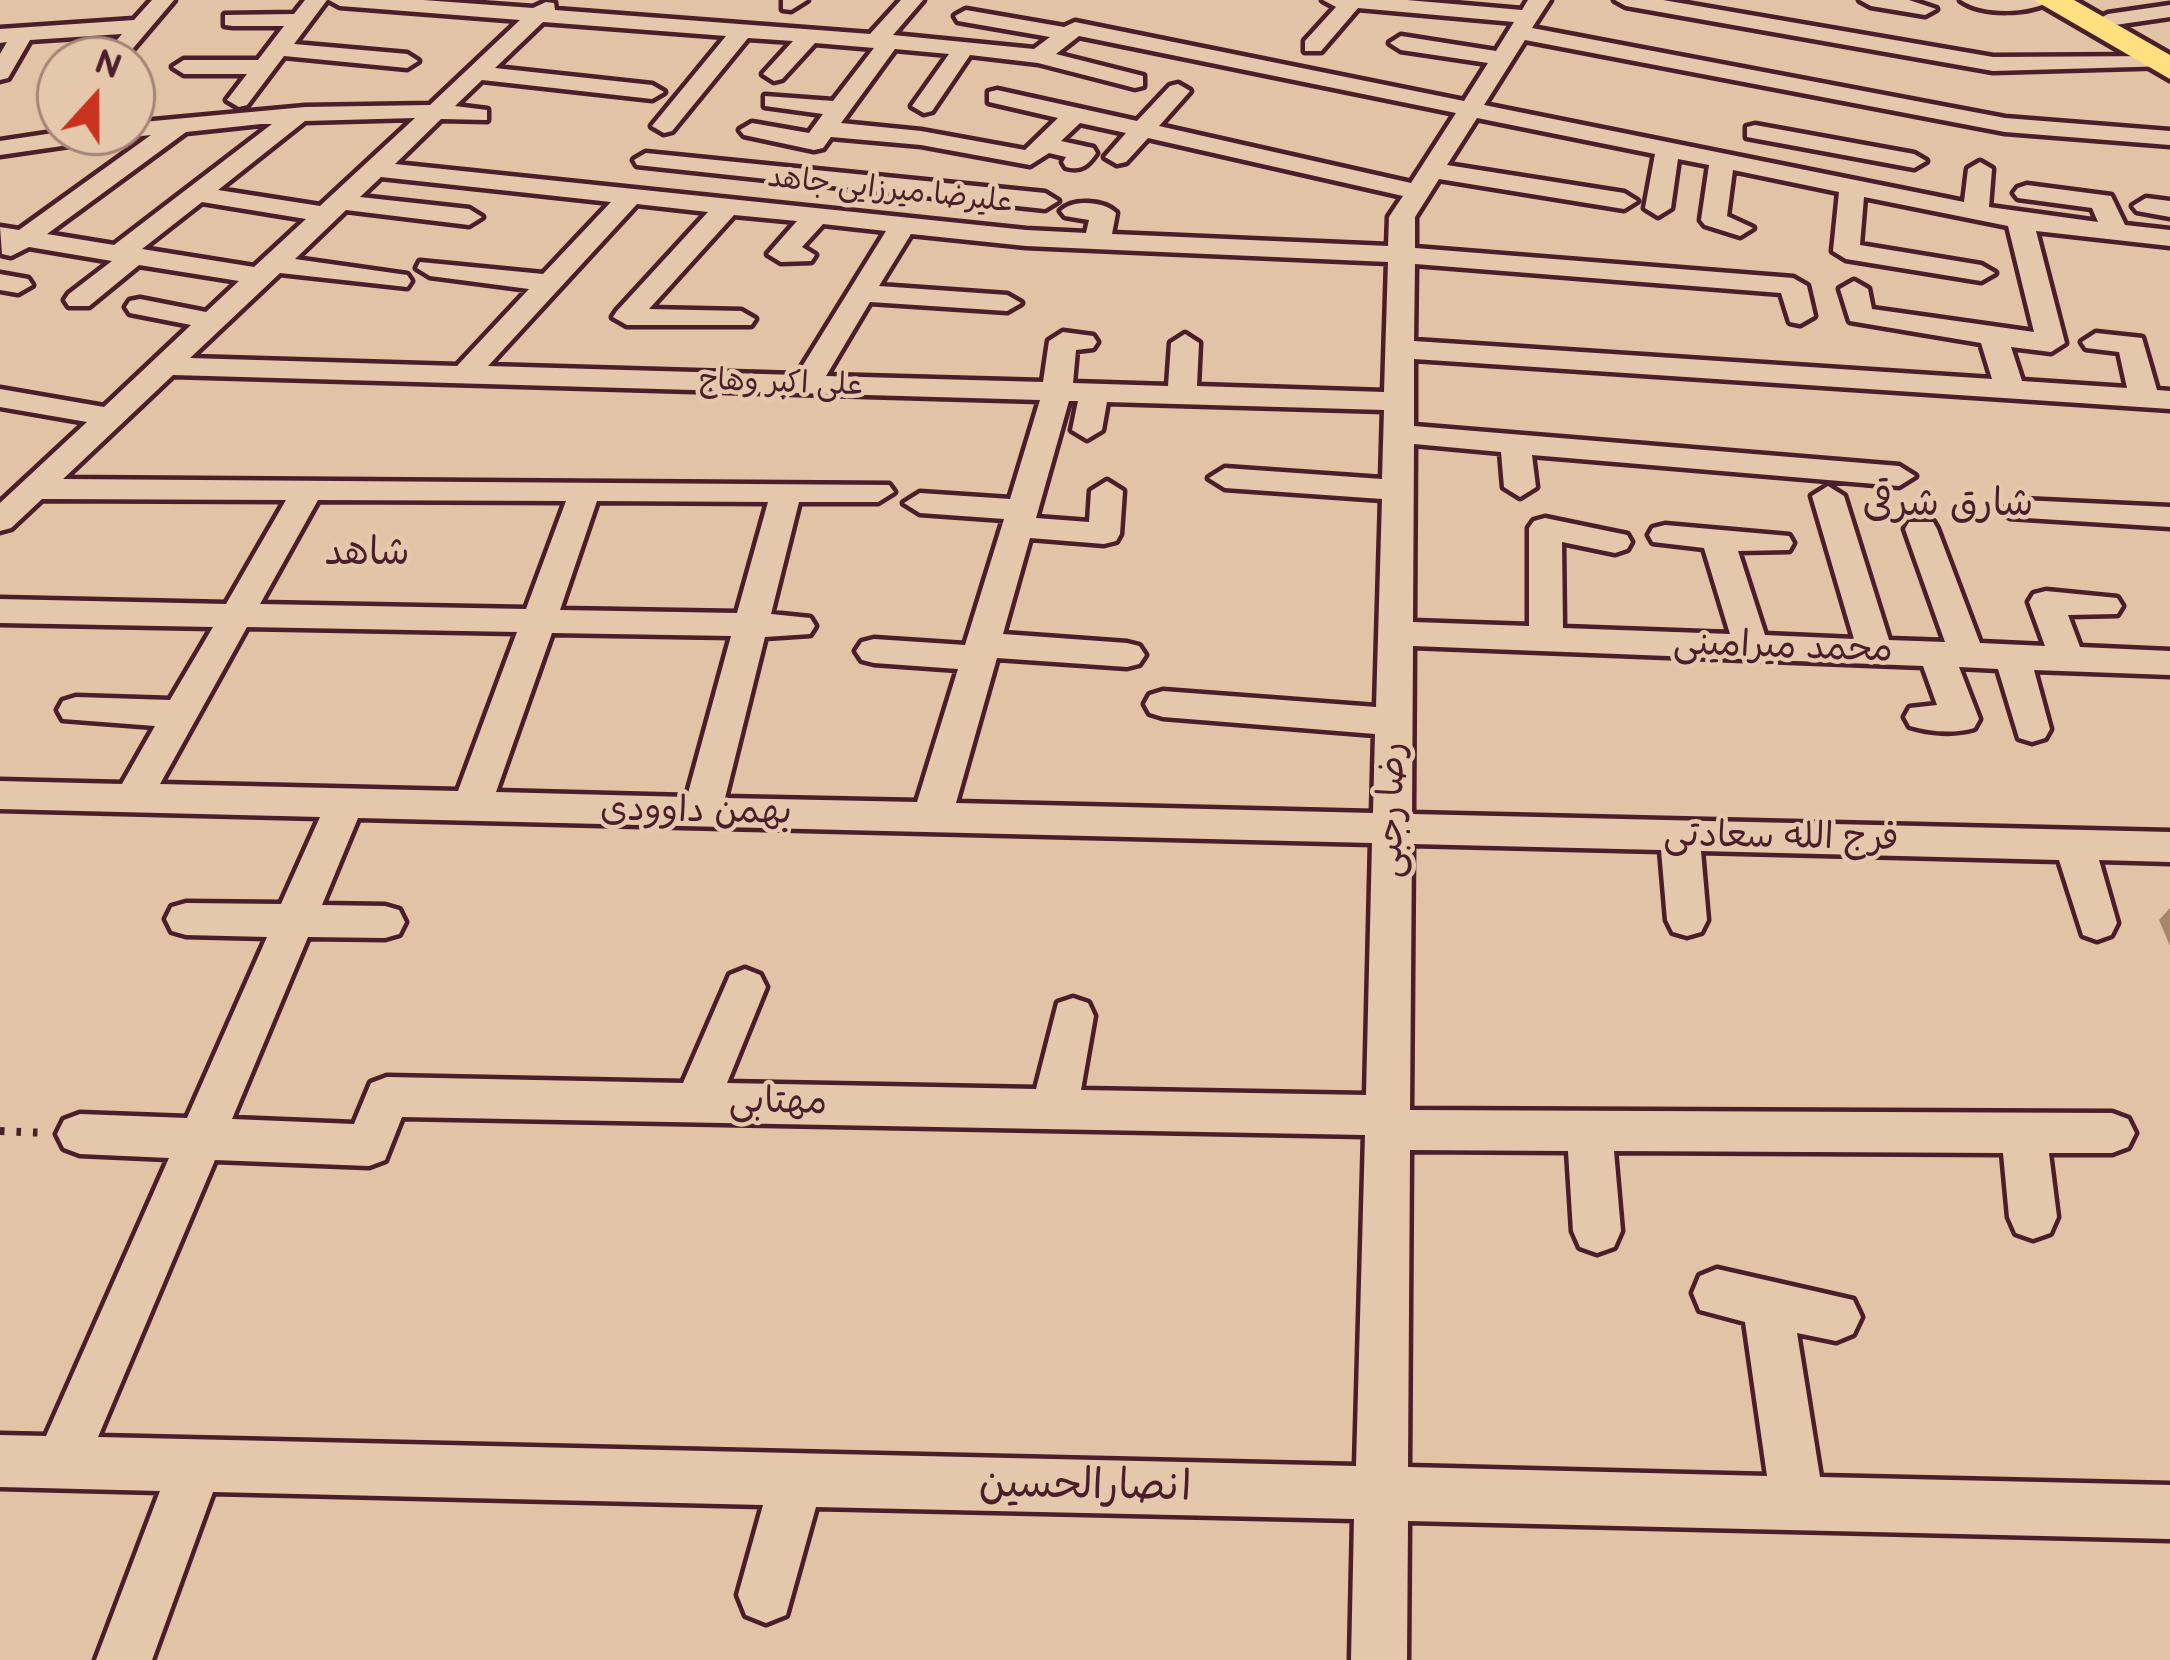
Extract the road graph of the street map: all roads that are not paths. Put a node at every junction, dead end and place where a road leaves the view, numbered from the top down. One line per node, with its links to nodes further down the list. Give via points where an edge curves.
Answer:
1 (68, 0): 24 (street)
2 (164, 0): 21 (street)
3 (316, 0): 19 (street)
4 (340, 0): 13 (street)
5 (912, 0): 29 (street)
6 (1626, 0): 14 (street)
7 (1871, 0): 12 (street)
8 (1972, 0): 9 (street)
9 (2041, 0)
10 (2050, 0): 16 (main road)
11 (1357, 1): 22 (street); 32 (street)
12 (1926, 4): 35 (street)
13 (545, 9): 23 (street); 44 (street)
14 (1691, 11): 30 (street); 37 (street)
15 (2170, 11): 16 (street)
16 (2090, 14): 40 (main road)
17 (966, 16): 25 (street)
18 (233, 20): 19 (street)
19 (300, 20): 38 (street)
20 (1189, 20): 34 (street)
21 (141, 26): 24 (street); 28 (street)
22 (1522, 27): 31 (street); 37 (street); 55 (street, رضا رجبی)
23 (743, 30): 27 (street); 44 (street, via 669,120 647,101)
24 (48, 32): 26 (street)
25 (1071, 32): 34 (street); 36 (street)
26 (12, 35): 45 (street)
27 (811, 35): 29 (street); 46 (street)
28 (132, 36)
29 (883, 41): 33 (street); 60 (street)
30 (1859, 41): 35 (street); 43 (street)
31 (1401, 43)
32 (1313, 46)
33 (964, 47): 36 (street); 54 (street)
34 (1165, 47): 55 (street, via 1358,75)
35 (1922, 52): 40 (street, via 1993,64)
36 (1039, 56): 48 (street)
37 (1652, 57): 41 (street)
38 (271, 58): 39 (street); 42 (street); 52 (street)
39 (407, 61)
40 (2167, 62)
41 (1683, 63): 49 (street, via 1674,76); 67 (street, via 2005,124)
42 (184, 67)
43 (1851, 69)
44 (478, 71): 47 (street); 56 (street)
45 (0, 73)
46 (774, 74)
47 (378, 75)
48 (1135, 81)
49 (1705, 81)
50 (1178, 91): 62 (street)
51 (997, 97): 58 (street)
52 (239, 100)
53 (773, 101): 60 (street)
54 (924, 106)
55 (1472, 107): 73 (street); 90 (street, رضا رجبی)
56 (437, 110): 57 (street); 59 (street); 84 (street)
57 (478, 115)
58 (1075, 115): 62 (street); 70 (street)
59 (297, 116): 65 (street); 74 (street)
60 (827, 126): 61 (street); 70 (street, via 921,138 995,160 1030,158); 87 (street)
61 (752, 130)
62 (1143, 130): 66 (street); 76 (street)
63 (156, 132): 65 (street)
64 (1755, 132): 71 (street)
65 (190, 134): 74 (street); 82 (street)
66 (1207, 136): 75 (street); 85 (street)
67 (2170, 138)
68 (36, 142): 72 (street)
69 (36, 144): 83 (street)
70 (1044, 145): 79 (street, via 1084,153)
71 (1826, 145): 80 (street); 88 (street)
72 (0, 148)
73 (1668, 148): 77 (street); 100 (street)
74 (253, 151): 92 (street)
75 (1245, 153): 89 (street, via 1230,175); 90 (street, via 1327,182)
76 (1117, 157)
77 (1722, 159): 88 (street, via 1766,180); 107 (street, via 1714,220)
78 (646, 160): 87 (street)
79 (1076, 161)
80 (1914, 161)
81 (80, 162): 82 (street)
82 (123, 167): 108 (street)
83 (0, 168)
84 (375, 169): 93 (street, علیرضا میرزایی جاهد); 99 (street)
85 (1192, 169)
86 (1980, 169): 103 (street)
87 (792, 173): 94 (street); 102 (street)
88 (1819, 179): 91 (street)
89 (1252, 180)
90 (1425, 181): 95 (street, via 1587,208); 113 (street, رضا رجبی, via 1402,218)
91 (1852, 186): 103 (street); 117 (street, via 1846,250)
92 (192, 191): 96 (street); 99 (street); 111 (street)
93 (630, 197): 97 (street, علیرضا میرزایی جاهد); 119 (street)
94 (1045, 201)
95 (1624, 201)
96 (150, 205)
97 (727, 207): 102 (street, علیرضا میرزایی جاهد); 126 (street, via 627,317)
98 (2024, 207): 103 (street); 109 (street); 128 (street, via 2051,344)
99 (333, 208): 104 (street); 116 (street)
100 (1658, 208)
101 (1074, 211): 110 (street, via 1103,213)
102 (764, 212): 105 (street, علیرضا میرزایی جاهد)
103 (1976, 212)
104 (469, 217)
105 (816, 217): 106 (street, علیرضا میرزایی جاهد); 112 (street, via 781,254)
106 (903, 225): 110 (street, علیرضا میرزایی جاهد, via 1023,246); 121 (street)
107 (1741, 228)
108 (12, 237): 111 (street); 114 (street)
109 (2170, 238)
110 (1097, 242): 113 (street, علیرضا میرزایی جاهد, via 1166,232)
111 (126, 255): 116 (street); 122 (street)
112 (802, 255)
113 (1401, 255): 125 (street, علیرضا میرزایی جاهد, via 1793,286); 132 (street, رضا رجبی)
114 (0, 256)
115 (430, 268): 119 (street)
116 (267, 270): 118 (street); 127 (street)
117 (1981, 273)
118 (397, 281)
119 (550, 283): 134 (street)
120 (1854, 289): 128 (street, via 1860,315)
121 (862, 293): 123 (street); 135 (street)
122 (74, 299)
123 (1007, 303)
124 (140, 307): 127 (street)
125 (1800, 316)
126 (741, 320)
127 (212, 321): 133 (street)
128 (1993, 336): 136 (street)
129 (1083, 341): 137 (street, via 1064,341)
130 (2096, 342): 141 (street, via 2132,344)
131 (1185, 343): 139 (street)
132 (1400, 349): 136 (street); 143 (street, رضا رجبی)
133 (164, 366): 134 (street, علی اکبر وهاج); 142 (street)
134 (464, 375): 135 (street, علی اکبر وهاج)
135 (806, 385): 137 (street, علی اکبر وهاج)
136 (2010, 390): 141 (street)
137 (1058, 392): 138 (street, علی اکبر وهاج); 160 (street)
138 (1094, 393): 139 (street, علی اکبر وهاج); 144 (street)
139 (1182, 395): 143 (street, علی اکبر وهاج)
140 (0, 398): 142 (street)
141 (2157, 399)
142 (110, 417): 149 (street)
143 (1399, 418): 145 (street, علی اکبر وهاج); 151 (street, رضا رجبی)
144 (1087, 430)
145 (1516, 444): 146 (street, علی اکبر وهاج); 148 (street)
146 (1899, 476)
147 (1226, 478): 151 (street)
148 (1520, 487)
149 (33, 490): 150 (street); 161 (street)
150 (308, 490): 152 (street); 169 (street)
151 (1398, 490): 173 (street, رضا رجبی)
152 (585, 491): 154 (street); 170 (street)
153 (1107, 491): 160 (street, via 1103,543)
154 (786, 492): 155 (street); 171 (street)
155 (878, 492)
156 (1828, 496): 178 (street)
157 (920, 503): 160 (street)
158 (2021, 510): 159 (street)
159 (2170, 517)
160 (1020, 518): 177 (street)
161 (0, 520)
162 (1921, 529): 179 (street)
163 (1665, 536): 164 (street)
164 (1718, 538): 166 (street); 175 (street)
165 (1615, 542): 174 (street, via 1545,528)
166 (1777, 542)
167 (2105, 606): 182 (street, via 2046,602)
168 (0, 611): 169 (street)
169 (237, 616): 170 (street); 186 (street)
170 (538, 622): 171 (street); 193 (street)
171 (751, 626): 172 (street); 194 (street)
172 (798, 626)
173 (1395, 633): 174 (street, محمد میرامینی); 188 (street, رضا رجبی)
174 (1546, 639): 175 (street, محمد میرامینی)
175 (1751, 647): 178 (street, محمد میرامینی)
176 (874, 651): 177 (street)
177 (981, 652): 180 (street); 195 (street)
178 (1875, 652): 179 (street, محمد میرامینی)
179 (1951, 655): 181 (street, محمد میرامینی); 187 (street, via 1960,719)
180 (1127, 656)
181 (2013, 658): 182 (street, محمد میرامینی); 189 (street)
182 (2067, 659): 183 (street, محمد میرامینی)
183 (2170, 663)
184 (1163, 704): 188 (street)
185 (76, 710): 186 (street)
186 (182, 714): 191 (street)
187 (1923, 717)
188 (1394, 722): 196 (street, رضا رجبی)
189 (2032, 729)
190 (0, 795): 191 (street, بهمن داوودی)
191 (133, 798): 192 (street, بهمن داوودی)
192 (345, 804): 193 (street, بهمن داوودی); 201 (street)
193 (472, 807): 194 (street, بهمن داوودی)
194 (702, 812): 195 (street, بهمن داوودی)
195 (932, 818): 196 (street, بهمن داوودی)
196 (1393, 829): 197 (street, فرج الله سعادتی); 209 (street, رضا رجبی)
197 (1680, 836): 198 (street, فرج الله سعادتی); 202 (street)
198 (2074, 845): 199 (street, فرج الله سعادتی); 204 (street)
199 (2170, 847)
200 (186, 920): 201 (street)
201 (295, 920): 203 (street); 214 (street)
202 (1688, 920)
203 (385, 922)
204 (2097, 923)
205 (745, 987): 207 (street)
206 (1073, 1016): 208 (street)
207 (698, 1102): 208 (street, مهتابی); 214 (street, مهتابی, via 387,1097 369,1145)
208 (1054, 1108): 209 (street, مهتابی)
209 (1388, 1123): 210 (street, مهتابی); 224 (street, رضا رجبی)
210 (1589, 1130): 211 (street, مهتابی); 216 (street)
211 (2024, 1132): 212 (street, مهتابی); 215 (street)
212 (2112, 1133)
213 (80, 1134): 214 (street)
214 (201, 1138): 221 (street)
215 (2033, 1217)
216 (1597, 1231)
217 (1717, 1293): 218 (street)
218 (1767, 1303): 219 (street); 225 (street)
219 (1836, 1317)
220 (0, 1461): 221 (street, انصارالحسین)
221 (62, 1462): 222 (street, انصارالحسین)
222 (196, 1466): 223 (street, انصارالحسین); 228 (street)
223 (796, 1480): 224 (street, انصارالحسین); 227 (street)
224 (1380, 1494): 225 (street, انصارالحسین); 229 (street, رضا رجبی)
225 (1798, 1504): 226 (street, انصارالحسین)
226 (2170, 1512)
227 (766, 1594)
228 (124, 1660)
229 (1379, 1660)

